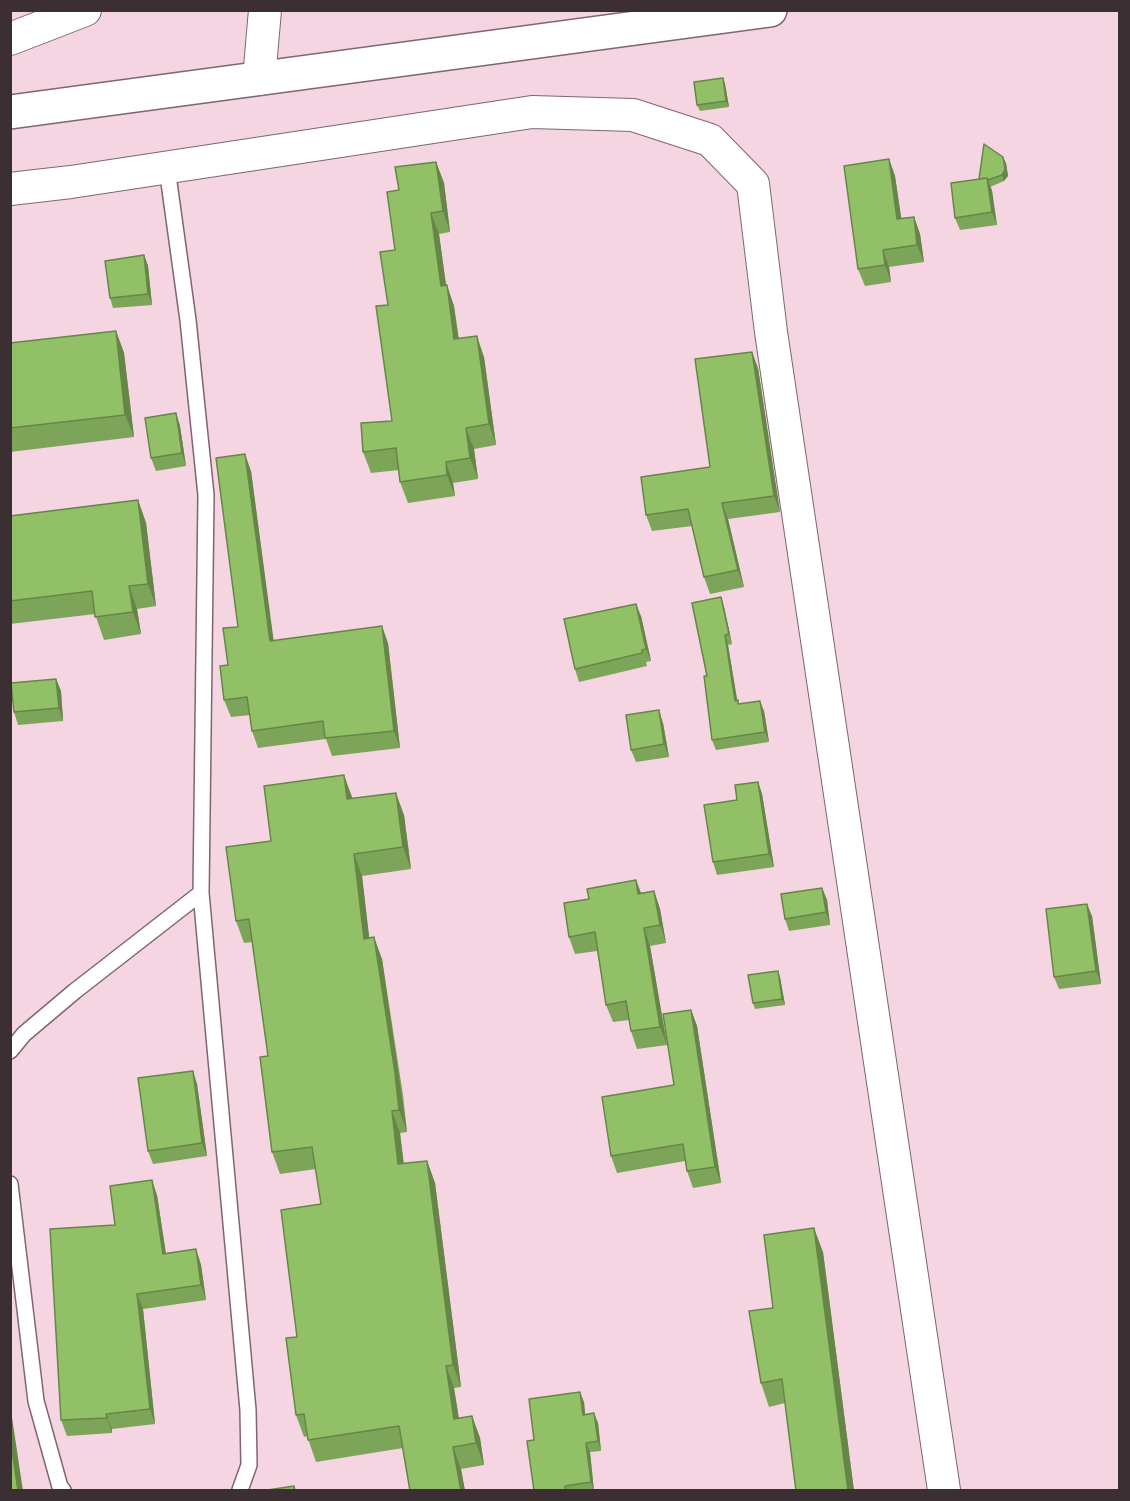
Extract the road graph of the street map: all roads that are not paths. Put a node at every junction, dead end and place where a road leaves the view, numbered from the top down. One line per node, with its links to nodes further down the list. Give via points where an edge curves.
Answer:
1 (85, 10): 4 (street)
2 (265, 10): 5 (street)
3 (770, 10): 5 (street)
4 (10, 39)
5 (259, 79): 6 (street)
6 (10, 112)
7 (167, 168): 8 (street); 9 (lane, via 206,495); 14 (street, via 532,112 633,115 710,140 753,184 775,356)
8 (10, 189)
9 (201, 893): 10 (lane, via 58,1005); 13 (lane, via 249,1410 249,1465)
10 (10, 1051)
11 (10, 1184): 12 (lane, via 36,1401)
12 (63, 1491)
13 (240, 1491)
14 (944, 1491)

